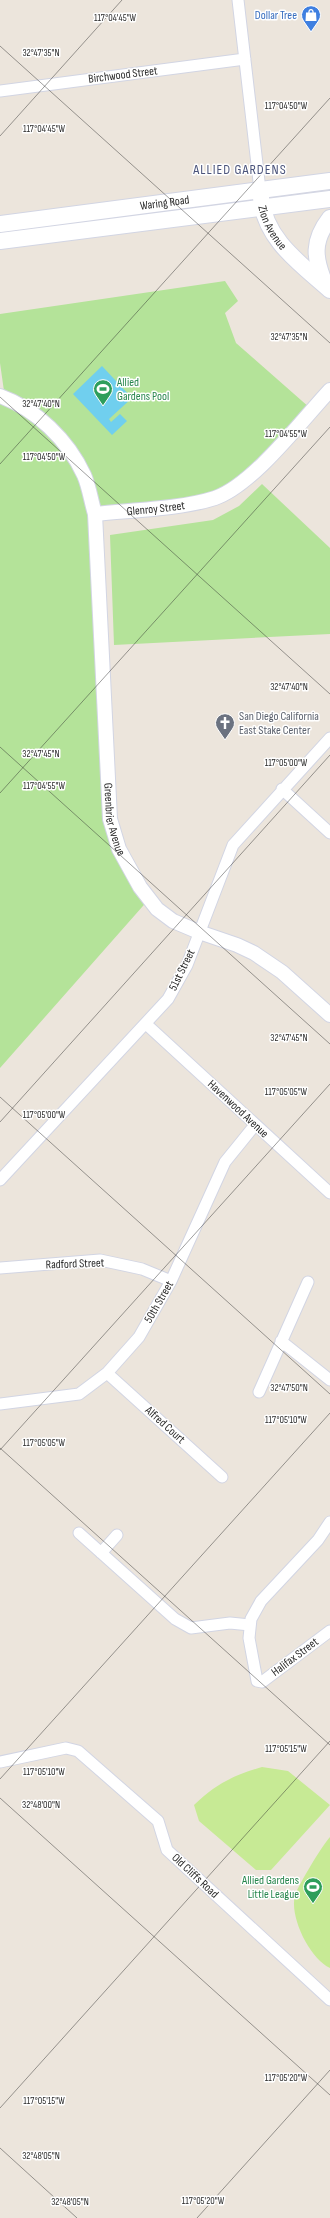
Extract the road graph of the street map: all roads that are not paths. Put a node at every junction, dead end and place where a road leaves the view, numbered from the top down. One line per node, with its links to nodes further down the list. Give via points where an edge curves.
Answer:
1 (238, 0): 2 (street, Zion Avenue)
2 (245, 59): 3 (street, Birchwood Street); 5 (street, Zion Avenue)
3 (0, 91)
4 (330, 181): 5 (main road, Waring Road)
5 (260, 190): 7 (main road, Zion Avenue); 9 (main road, Waring Road)
6 (330, 199): 7 (main road, Waring Road)
7 (262, 207): 10 (main road, Waring Road); 11 (main road, Zion Avenue, via 272,234)
8 (330, 218): 11 (main road, via 322,229 316,251 320,271)
9 (0, 224)
10 (0, 241)
11 (328, 289)
12 (330, 390): 14 (street, Glenroy Street, via 282,443 235,488 197,503)
13 (0, 396): 14 (street, via 30,410 60,437 84,475)
14 (94, 514): 18 (street, Greenbrier Avenue, via 110,819 119,849 140,887 157,909)
15 (330, 738): 16 (street, 51st Street)
16 (282, 789): 17 (street); 18 (street, 51st Street, via 233,845)
17 (330, 834)
18 (199, 932): 19 (street, Greenbrier Avenue, via 254,953 282,972); 20 (street, 51st Street, via 187,965 168,999)
19 (330, 1015)
20 (146, 1024): 21 (street, Havenwood Avenue); 22 (street, 51st Street)
21 (255, 1125): 23 (street, Havenwood Avenue); 25 (street, 50th Street, via 224,1162)
22 (0, 1180)
23 (330, 1193)
24 (0, 1268): 25 (street, Radford Street, via 100,1260 142,1269)
25 (172, 1281): 28 (street, 50th Street, via 139,1337)
26 (308, 1282): 27 (street)
27 (281, 1341): 29 (street); 30 (street)
28 (107, 1373): 31 (street, 50th Street, via 79,1394); 32 (street, Alfred Court)
29 (330, 1380)
30 (259, 1392)
31 (0, 1404)
32 (222, 1477)
33 (330, 1522): 37 (street, via 318,1540 261,1601 251,1618)
34 (79, 1533): 36 (street)
35 (117, 1535): 36 (street)
36 (101, 1552): 37 (street, via 175,1619 191,1628 230,1623)
37 (250, 1625): 38 (street, Halifax Street, via 249,1638 258,1683)
38 (330, 1631)
39 (0, 1762): 40 (street, Old Cliffs Road, via 66,1748 78,1751 158,1821 167,1850)
40 (330, 2000)

